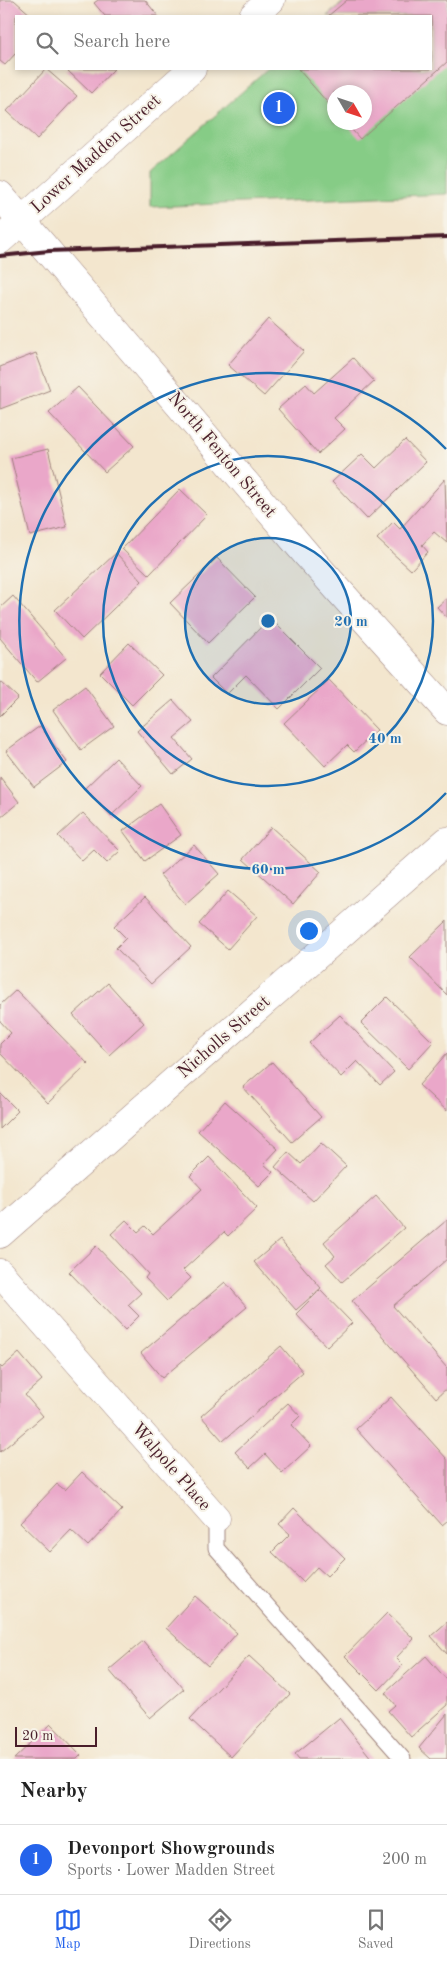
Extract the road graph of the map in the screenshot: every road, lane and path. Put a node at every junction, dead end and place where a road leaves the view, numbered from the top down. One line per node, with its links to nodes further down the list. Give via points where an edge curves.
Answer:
1 (271, 0): 2 (street)
2 (254, 15)
3 (191, 70): 5 (street, Lower Madden Street)
4 (0, 195): 5 (street, North Fenton Street)
5 (22, 220): 6 (street, Lower Madden Street); 7 (street, North Fenton Street, via 307,555)
6 (0, 240)
7 (447, 712)
8 (447, 840): 9 (street, Nicholls Street)
9 (0, 1234)
10 (0, 1273): 11 (street, Walpole Place)
11 (216, 1518): 12 (lane, Walpole Place, via 216,1548)
12 (403, 1759)

